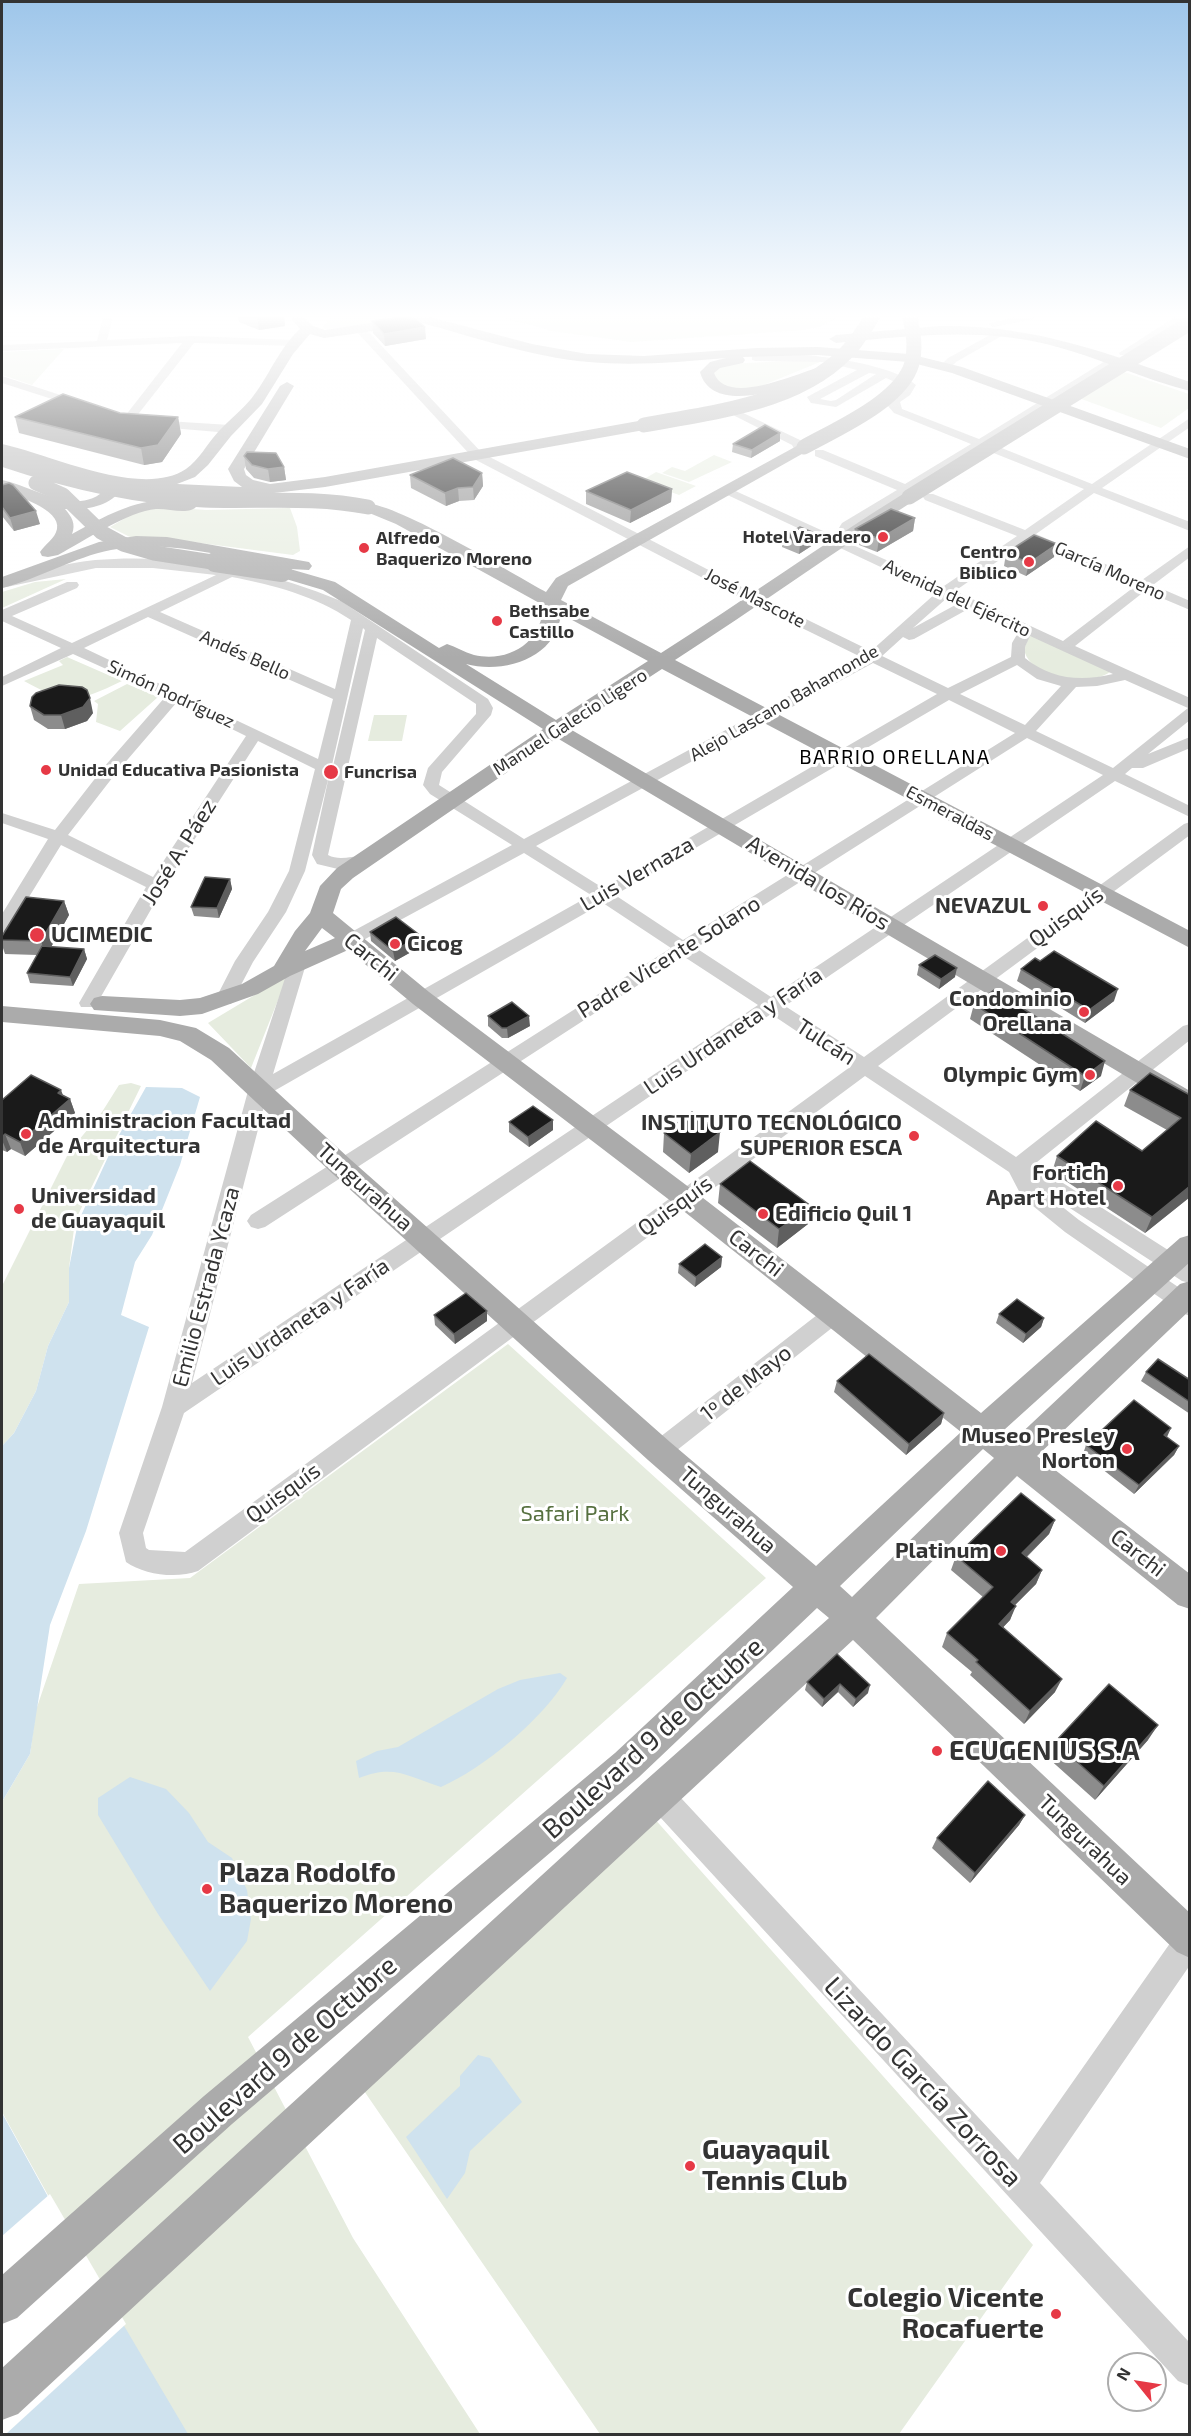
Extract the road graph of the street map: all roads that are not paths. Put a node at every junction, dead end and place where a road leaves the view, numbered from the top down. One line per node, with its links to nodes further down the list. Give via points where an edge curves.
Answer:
1 (229, 431): 21 (main road, via 193,472 176,480)
2 (259, 431): 23 (main road, via 236,469 237,476 245,483)
3 (454, 431): 17 (street, José Mascote)
4 (614, 431): 17 (main road, bridge)
5 (773, 431): 15 (street)
6 (835, 431): 15 (main road, bridge)
7 (947, 431): 13 (street)
8 (1001, 431): 13 (street, Manuel Galecio Ligero)
9 (1006, 431): 27 (main road, Manuel Galecio Ligero, bridge)
10 (1124, 431): 12 (main road)
11 (1176, 431): 12 (street, Alejo Lascano Bahamonde)
12 (1158, 443): 16 (main road); 24 (street, Alejo Lascano Bahamonde)
13 (980, 444): 24 (street); 27 (street, Manuel Galecio Ligero)
14 (2, 449): 20 (main road)
15 (808, 449): 26 (main road); 27 (street)
16 (1190, 454)
17 (478, 456): 23 (main road); 33 (street, José Mascote)
18 (2, 459): 30 (main road, bridge, via 59,478 141,494 205,500 321,499 368,507)
19 (2, 470): 43 (main road, bridge, via 63,495 101,532 123,544 154,553 282,572 320,582)
20 (98, 477): 21 (main road); 29 (main road, via 114,488 104,498 68,505)
21 (141, 484): 25 (main road)
22 (2, 485): 29 (main road)
23 (284, 488): 25 (main road)
24 (1094, 488): 31 (street); 32 (street, Alejo Lascano Bahamonde)
25 (197, 491): 36 (main road, via 150,498 114,509)
26 (725, 491): 33 (main road); 34 (street, Avenida del Ejército)
27 (908, 493): 34 (main road, Manuel Galecio Ligero)
28 (929, 498): 32 (street, García Moreno)
29 (42, 501): 36 (main road, via 60,512 66,525 62,539)
30 (402, 520): 36 (main road, via 314,504 156,504 130,510); 45 (main road, Esmeraldas)
31 (1190, 527)
32 (1027, 535): 41 (street, García Moreno); 42 (street, Alejo Lascano Bahamonde)
33 (640, 539): 44 (street, José Mascote); 45 (main road, via 562,582)
34 (837, 542): 42 (street, Avenida del Ejército); 44 (main road, Manuel Galecio Ligero)
35 (1190, 550): 41 (street)
36 (38, 558): 37 (main road)
37 (2, 573)
38 (230, 573): 39 (street, via 181,566 96,564); 48 (street); 50 (street, via 320,597)
39 (2, 583): 54 (main road, via 105,546 156,541 318,570 469,660 507,661)
40 (72, 585): 49 (street)
41 (1143, 586): 47 (street, García Moreno); 55 (street)
42 (945, 592): 46 (street, Avenida del Ejército); 57 (street, Alejo Lascano Bahamonde)
43 (344, 596): 50 (main road); 58 (main road)
44 (756, 600): 57 (street, José Mascote); 60 (main road, Manuel Galecio Ligero)
45 (551, 602): 54 (main road, via 550,623); 60 (main road, Esmeraldas)
46 (969, 603): 52 (street, Avenida del Ejército); 57 (street)
47 (1190, 606)
48 (148, 612): 56 (street); 66 (street, Andés Bello)
49 (2, 616): 56 (street, Simón Rodríguez)
50 (355, 617): 51 (street); 66 (street)
51 (372, 629): 53 (street); 76 (street)
52 (1028, 630): 55 (street, Avenida del Ejército); 59 (street, via 1016,649)
53 (388, 639): 58 (main road); 80 (street, Tulcán, via 483,702 483,715 430,778 436,791)
54 (534, 647): 58 (main road, via 516,662 501,667 474,669)
55 (1064, 647): 61 (street, Avenida del Ejército)
56 (74, 649): 62 (street); 65 (street, Simón Rodríguez)
57 (872, 657): 64 (street, José Mascote); 69 (street, Alejo Lascano Bahamonde)
58 (440, 658): 70 (main road, Avenida los Ríos)
59 (1018, 659): 63 (street, via 1038,675); 64 (street, Luis Vernaza)
60 (663, 661): 69 (main road, Esmeraldas); 70 (main road, Manuel Galecio Ligero)
61 (1126, 675): 63 (street, via 1092,684); 67 (street, Avenida del Ejército)
62 (2, 682)
63 (1071, 684): 71 (street, Padre Vicente Solano)
64 (948, 694): 71 (street, José Mascote); 74 (street, Luis Vernaza)
65 (175, 695): 72 (street, Simón Rodríguez); 85 (street)
66 (341, 697): 75 (street)
67 (1190, 704)
68 (1190, 712): 77 (street, Luis Urdaneta y Faría)
69 (765, 715): 74 (main road, Esmeraldas); 78 (street, Alejo Lascano Bahamonde)
70 (556, 729): 78 (main road, Avenida los Ríos); 80 (main road, Manuel Galecio Ligero)
71 (1027, 732): 77 (street, José Mascote); 79 (street, Padre Vicente Solano)
72 (255, 734): 75 (street, Simón Rodríguez); 90 (street, José A. Páez)
73 (1190, 742): 77 (street, Luis Urdaneta y Faría)
74 (842, 756): 79 (main road, Esmeraldas); 83 (street, Luis Vernaza)
75 (323, 768): 76 (street, Simón Rodríguez); 103 (street, via 290,890)
76 (339, 775): 88 (street, via 321,857 334,864)
77 (1114, 775): 81 (street, José Mascote); 86 (street, Luis Urdaneta y Faría)
78 (647, 781): 83 (main road, Avenida los Ríos); 87 (street, Alejo Lascano Bahamonde)
79 (921, 798): 86 (main road, Esmeraldas); 89 (street, Padre Vicente Solano)
80 (452, 801): 87 (street, Tulcán); 88 (main road, Manuel Galecio Ligero)
81 (1190, 812)
82 (2, 818): 85 (street)
83 (721, 826): 89 (main road, Avenida los Ríos); 92 (street, Luis Vernaza)
84 (1190, 827): 91 (street, Quisquís)
85 (58, 837): 90 (street); 95 (street)
86 (1010, 845): 91 (main road, Esmeraldas); 94 (street, Luis Urdaneta y Faría)
87 (524, 847): 92 (street, Tulcán); 96 (street, Alejo Lascano Bahamonde)
88 (363, 861): 93 (main road, Manuel Galecio Ligero, via 331,886)
89 (801, 873): 94 (main road, Avenida los Ríos); 98 (street, Padre Vicente Solano)
90 (156, 885): 104 (street, José A. Páez)
91 (1100, 893): 97 (main road, Esmeraldas); 100 (street, Quisquís)
92 (603, 894): 98 (street, Tulcán); 102 (street, Luis Vernaza)
93 (321, 915): 96 (main road, Carchi); 99 (main road, via 303,936)
94 (890, 926): 100 (main road, Avenida los Ríos); 105 (street, Luis Urdaneta y Faría)
95 (2, 927)
96 (350, 940): 99 (main road); 102 (main road, Carchi)
97 (1190, 941)
98 (682, 948): 105 (street, Tulcán); 108 (street, Padre Vicente Solano)
99 (289, 968): 103 (main road); 111 (street, Emilio Estrada Ycaza)
100 (981, 979): 109 (street, Quisquís); 110 (main road, Avenida los Ríos)
101 (2, 995): 104 (main road)
102 (421, 998): 108 (main road, Carchi); 111 (street, Luis Vernaza)
103 (224, 1000): 104 (main road, via 180,1008)
104 (88, 1003)
105 (771, 1006): 109 (street, Tulcán); 113 (street, Luis Urdaneta y Faría)
106 (2, 1014): 111 (main road, Tungurahua, via 160,1028 187,1034 220,1054)
107 (1190, 1030): 110 (street)
108 (504, 1062): 113 (main road, Carchi); 114 (street, Padre Vicente Solano)
109 (863, 1066): 115 (street, Tulcán); 116 (street, Quisquís)
110 (1138, 1072): 112 (main road, Avenida los Ríos); 115 (street)
111 (258, 1090): 114 (main road, Tungurahua); 122 (street, Emilio Estrada Ycaza)
112 (1190, 1103)
113 (589, 1128): 116 (main road, Carchi); 118 (street, Luis Urdaneta y Faría)
114 (342, 1167): 117 (street, Padre Vicente Solano); 118 (main road, Tungurahua)
115 (1017, 1167): 119 (street, Tulcán, via 1029,1192 1072,1226)
116 (685, 1198): 120 (main road, Carchi); 121 (street, Quisquís)
117 (258, 1221)
118 (424, 1239): 121 (main road, Tungurahua); 122 (street, Luis Urdaneta y Faría)
119 (1180, 1280): 123 (main road, Boulevard 9 de Octubre); 125 (main road, Boulevard 9 de Octubre)
120 (834, 1314): 123 (main road, Carchi); 124 (street, 1º de Mayo)
121 (516, 1322): 124 (main road, Tungurahua); 126 (street, Quisquís)
122 (174, 1407): 126 (street, Emilio Estrada Ycaza, via 131,1533 135,1554 145,1561)
123 (982, 1431): 125 (main road, Carchi); 127 (main road, Boulevard 9 de Octubre)
124 (659, 1451): 127 (main road, Tungurahua)
125 (1016, 1457): 128 (main road, Carchi); 129 (main road, Boulevard 9 de Octubre)
126 (189, 1563)
127 (818, 1587): 129 (main road, Tungurahua); 133 (main road, Boulevard 9 de Octubre, via 627,1765 218,2110)
128 (1190, 1594)
129 (853, 1618): 130 (main road, Boulevard 9 de Octubre); 131 (main road, Tungurahua)
130 (658, 1794): 132 (street, Lizardo García Zorrosa); 135 (main road, Boulevard 9 de Octubre)
131 (1189, 1939): 132 (street)
132 (1019, 2186): 134 (street, Lizardo García Zorrosa)
133 (2, 2302)
134 (1190, 2369)
135 (2, 2398)

